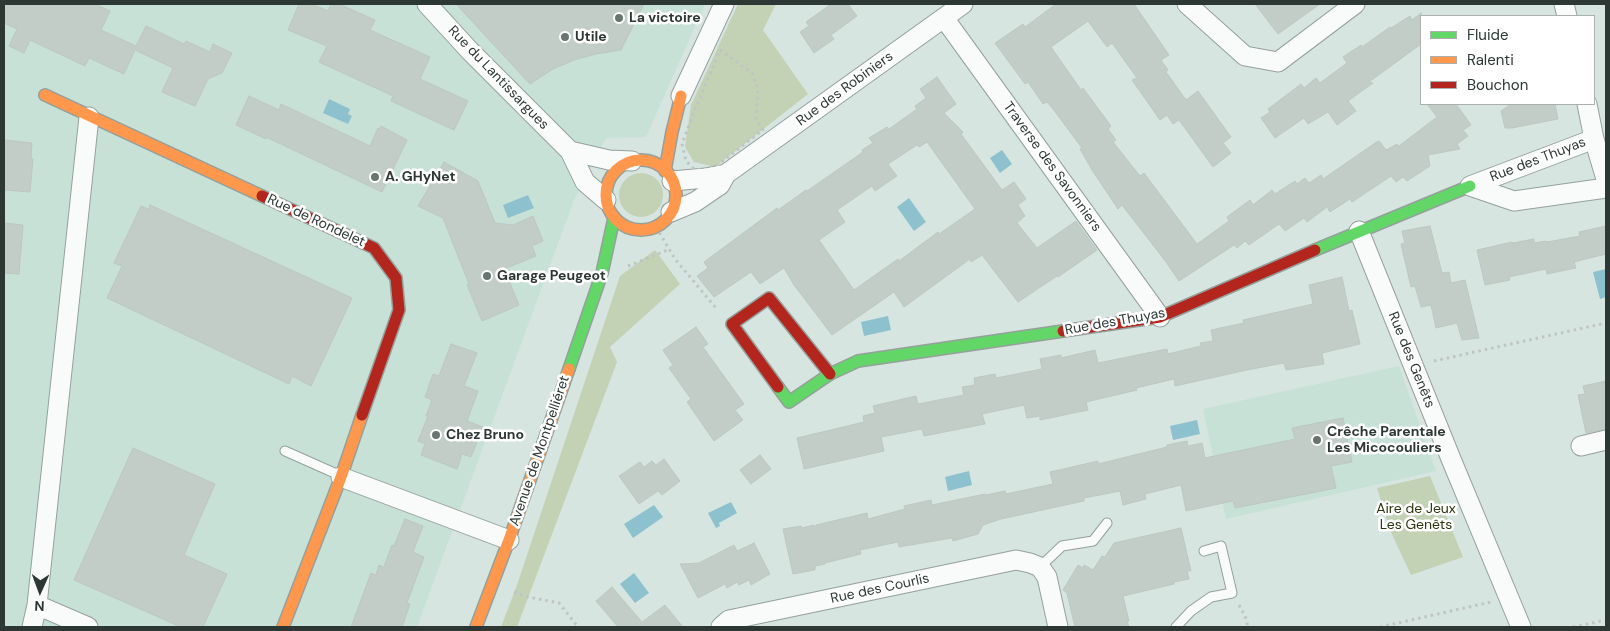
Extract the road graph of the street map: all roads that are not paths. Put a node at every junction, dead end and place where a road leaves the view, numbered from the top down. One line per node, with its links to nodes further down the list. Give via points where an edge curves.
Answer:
1 (427, 4): 13 (street, Rue du Lantissargues)
2 (724, 4): 8 (street)
3 (963, 4): 6 (street, Rue des Robiniers)
4 (1187, 4): 5 (street, via 1245,56 1278,62)
5 (1355, 4)
6 (944, 18): 15 (street, Rue des Robiniers); 26 (street, Traverse des Savonniers)
7 (45, 95): 10 (street, Rue de Rondelet)
8 (681, 96): 11 (street); 16 (street, via 672,132)
9 (1586, 105): 12 (street)
10 (89, 117): 31 (street, Rue de Rondelet, via 374,248 396,278 399,310); 36 (street)
11 (662, 129)
12 (1594, 139): 17 (street, Rue des Thuyas); 18 (street, Rue des Thuyas)
13 (570, 151): 14 (street, via 609,160); 20 (street, Rue du Lantissargues, via 586,182)
14 (640, 158): 16 (street, via 658,165); 20 (street, via 615,172 609,180)
15 (726, 174): 16 (street, Rue des Robiniers, via 706,178); 21 (street, Rue des Robiniers, via 720,185 695,202)
16 (669, 176): 21 (street, via 676,191)
17 (1606, 179)
18 (1470, 186): 19 (street, Rue des Thuyas, via 1514,201); 23 (street, Rue des Thuyas)
19 (1606, 188)
20 (606, 200): 22 (street)
21 (671, 212): 22 (street, via 656,226 632,234)
22 (614, 218): 25 (street, Avenue de Montpelliéret)
23 (1359, 231): 26 (street, Rue des Thuyas); 44 (street, Rue des Genêts)
24 (619, 248): 25 (street, Avenue de Montpelliéret)
25 (602, 273): 33 (street, Avenue de Montpelliéret)
26 (1160, 317): 27 (street, Rue des Thuyas, via 858,361)
27 (830, 374): 27 (street, Rue des Thuyas, via 769,298 732,324 790,402)
28 (1606, 440): 29 (street)
29 (1581, 446)
30 (285, 450): 31 (lane)
31 (341, 476): 33 (street); 39 (street, Rue de Rondelet)
32 (1107, 523): 35 (lane, via 1093,541 1062,546)
33 (509, 540): 40 (street, Avenue de Montpelliéret)
34 (1204, 551): 43 (lane, via 1222,546 1232,594 1211,597)
35 (1040, 567): 41 (street, Rue des Courlis, via 1016,560 729,620); 42 (street, via 1047,577)
36 (37, 605): 37 (street); 38 (street)
37 (32, 627)
38 (88, 627)
39 (283, 627)
40 (476, 627)
41 (721, 627)
42 (1058, 627)
43 (1176, 627)
44 (1521, 627)

